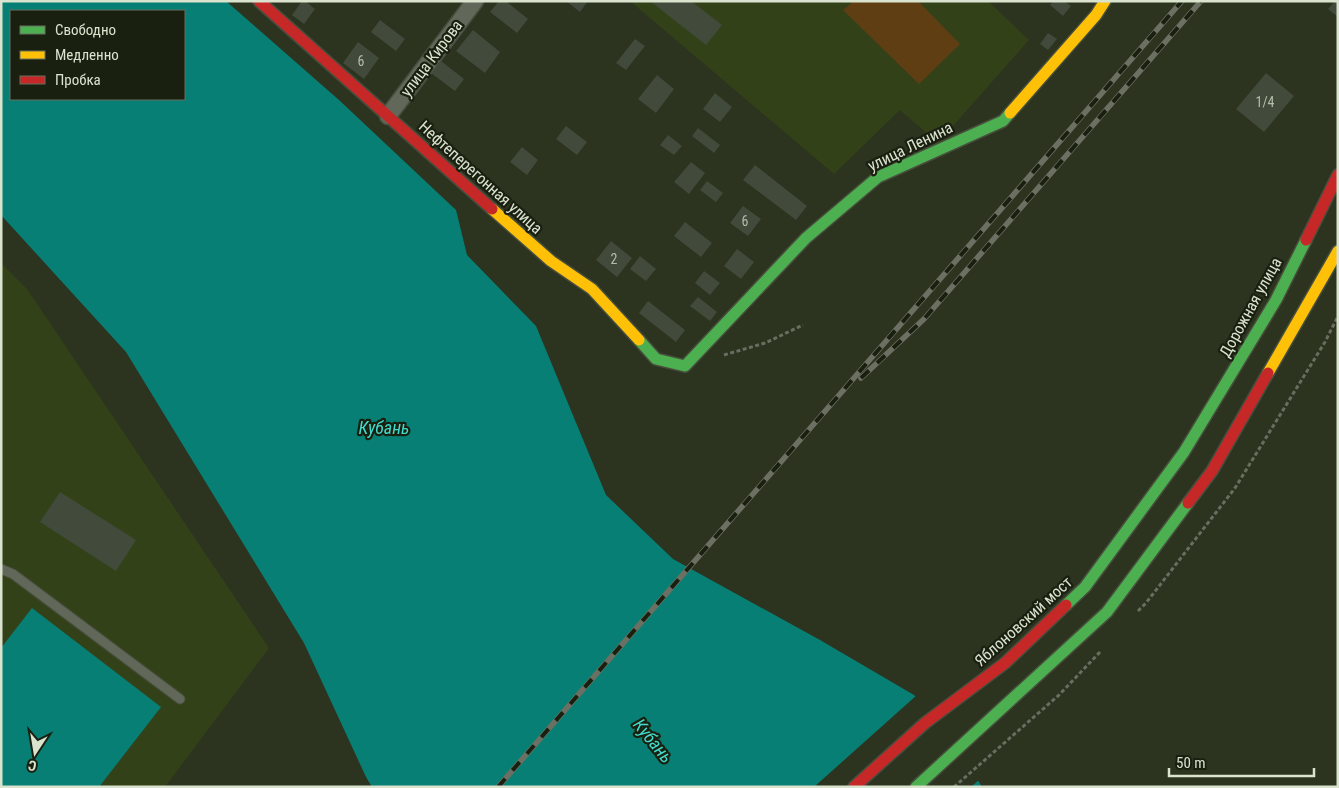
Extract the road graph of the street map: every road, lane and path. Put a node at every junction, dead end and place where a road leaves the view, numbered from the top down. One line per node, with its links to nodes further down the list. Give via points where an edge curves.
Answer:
1 (259, 1): 4 (main road, Нефтеперегонная улица)
2 (475, 1): 4 (street, улица Кирова)
3 (1105, 1): 10 (main road, улица Ленина, via 1003,121 878,177 806,238)
4 (388, 116): 10 (main road, Нефтеперегонная улица, via 551,261 592,289 656,359)
5 (1338, 175): 11 (main road, Дорожная улица, via 1276,300)
6 (1338, 251): 16 (main road, via 1212,471 1107,612)
7 (1338, 316): 12 (path, via 1326,342)
8 (803, 325): 9 (path, via 765,343)
9 (721, 356)
10 (685, 366)
11 (1184, 452): 15 (main road, Яблоновский мост, via 1085,587 1005,663 925,723)
12 (1235, 488)
13 (1, 569): 14 (lane, via 13,574)
14 (180, 699)
15 (854, 787)
16 (916, 787)

